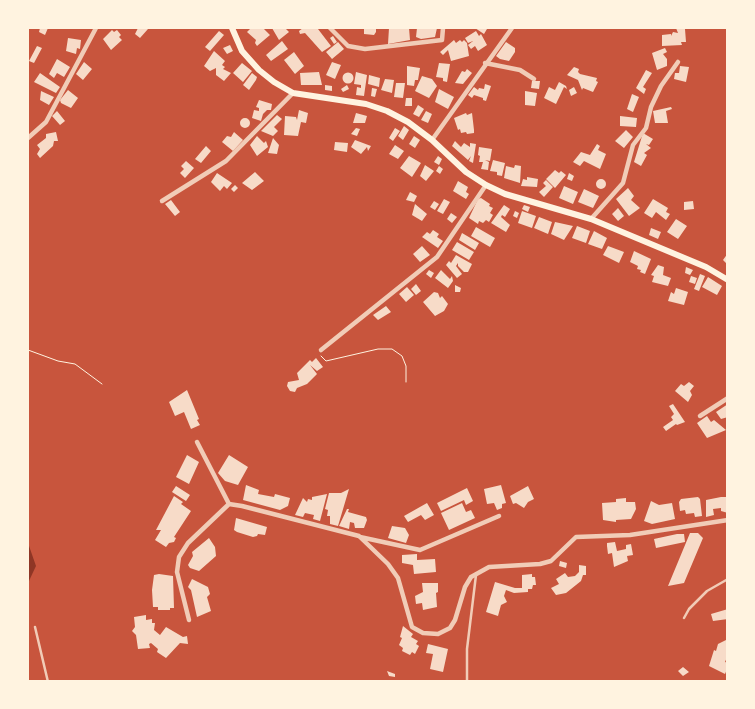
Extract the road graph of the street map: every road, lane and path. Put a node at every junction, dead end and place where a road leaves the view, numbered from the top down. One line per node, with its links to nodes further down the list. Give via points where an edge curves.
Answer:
1 (96, 28): 10 (street, via 46,122)
2 (330, 28): 3 (street, via 348,46 365,50 442,40)
3 (443, 28)
4 (512, 28): 7 (street)
5 (234, 29): 9 (main road, via 242,50 259,70)
6 (678, 62): 14 (street, via 661,86 646,128 633,145 623,183)
7 (484, 63): 8 (street, via 520,70); 11 (street)
8 (534, 79)
9 (293, 93): 11 (main road, via 366,104 387,111); 13 (street, via 226,161)
10 (28, 138)
11 (432, 140): 12 (main road, via 466,172)
12 (486, 185): 14 (main road, via 504,194); 17 (street, via 437,257)
13 (162, 201)
14 (591, 219): 15 (main road, via 706,267)
15 (728, 280)
16 (28, 350): 19 (path, via 58,362 76,364)
17 (321, 350): 18 (path, via 326,361 378,349 392,349 402,356)
18 (406, 382)
19 (102, 384)
20 (728, 398): 21 (street)
21 (700, 416)
22 (197, 442): 23 (street)
23 (230, 504): 26 (street); 30 (street, via 188,543 179,557 177,572)
24 (498, 516): 26 (street, via 420,550)
25 (728, 520): 27 (street, via 630,535 576,537 552,561 489,567)
26 (359, 536): 27 (street, via 398,578 412,627 423,633 438,634 450,628 460,609 465,587)
27 (476, 574): 33 (lane, via 467,649)
28 (728, 579): 29 (lane, via 707,591)
29 (684, 618)
30 (188, 620)
31 (35, 627): 32 (lane)
32 (48, 682)
33 (467, 682)

